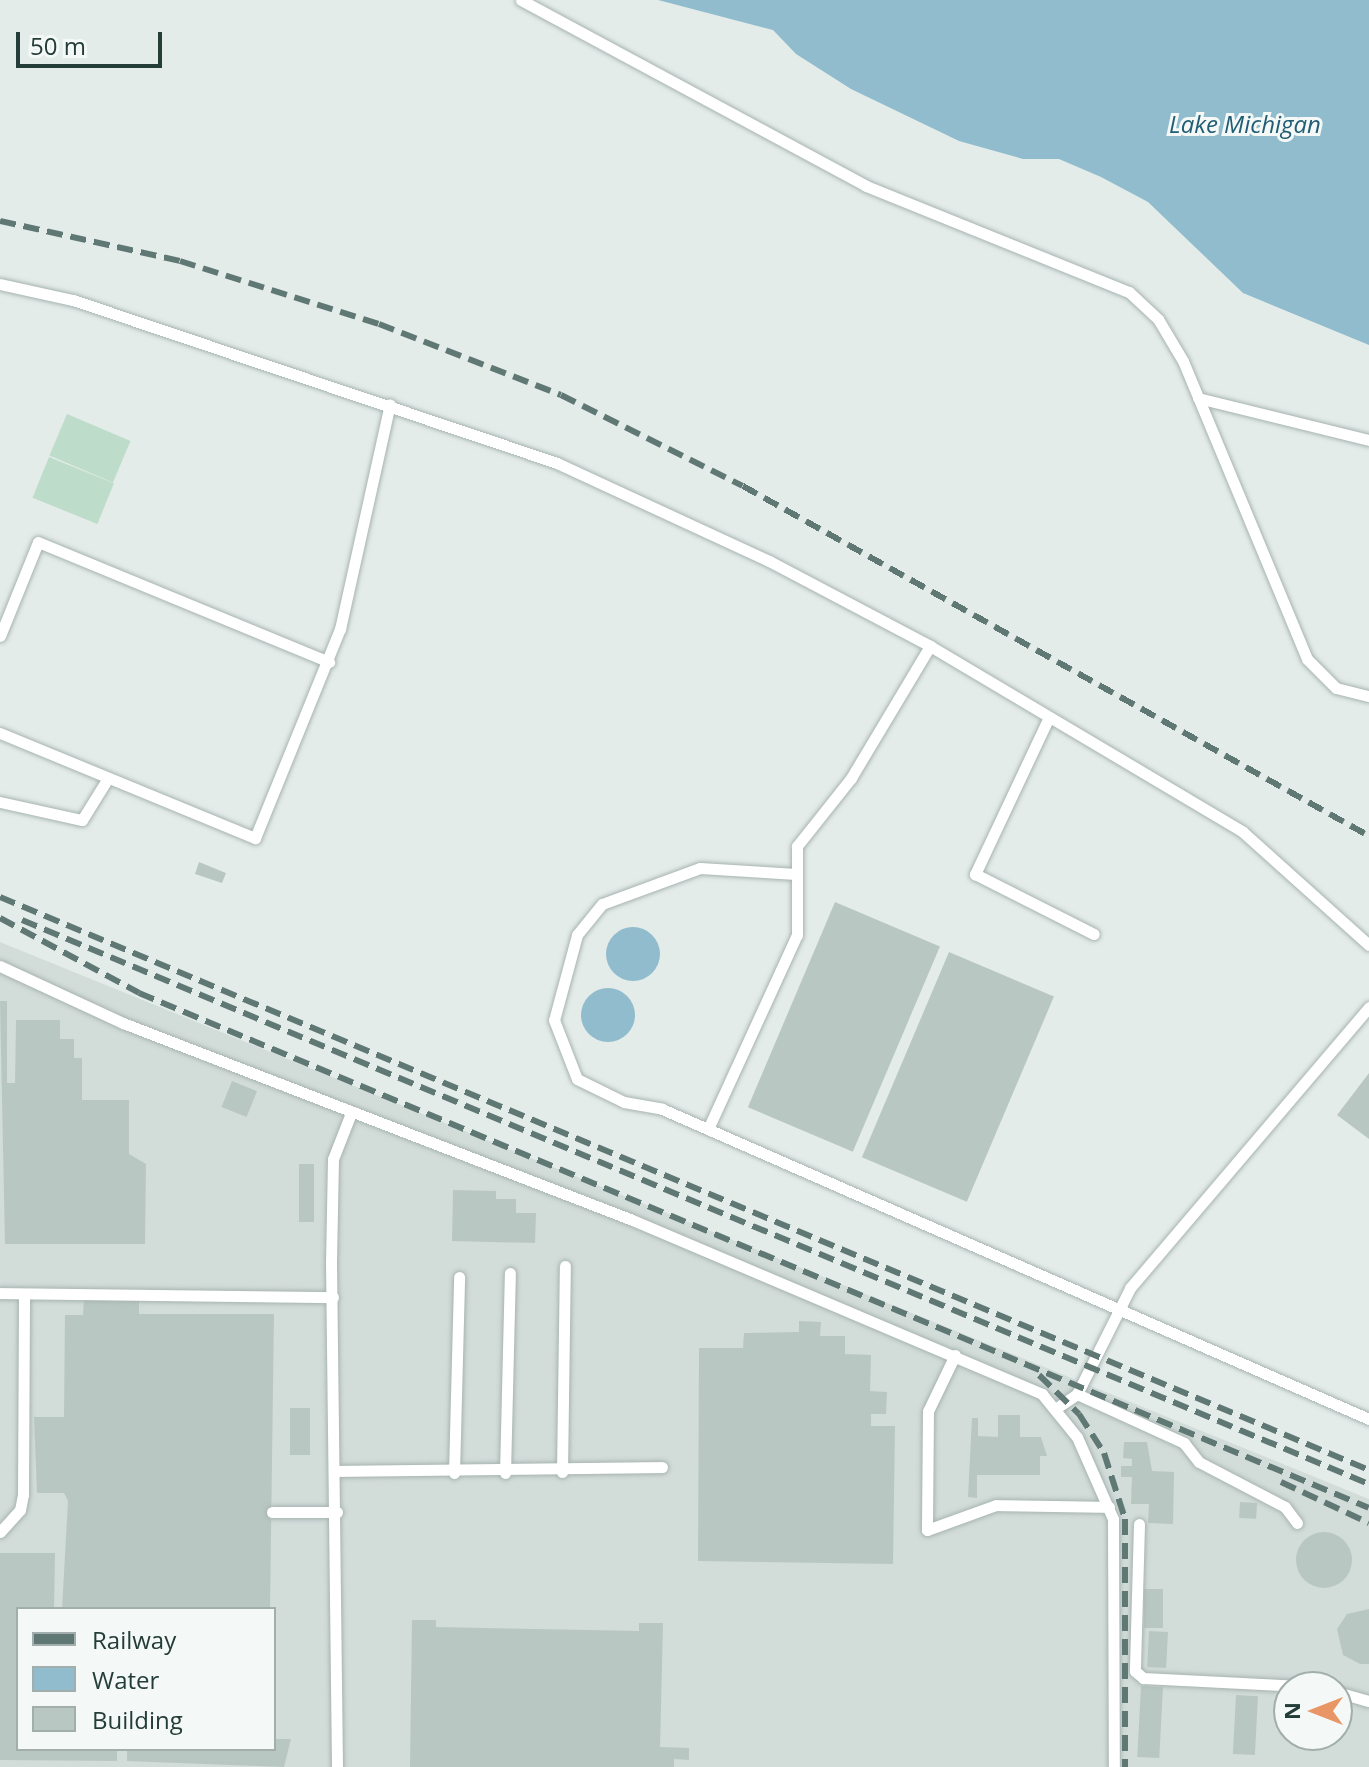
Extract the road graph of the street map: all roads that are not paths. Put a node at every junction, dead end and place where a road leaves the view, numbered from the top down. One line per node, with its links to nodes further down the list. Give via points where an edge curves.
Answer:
1 (521, 0): 3 (lane, via 866,186 1129,292 1158,319)
2 (0, 284): 4 (lane, via 73,300)
3 (1198, 398): 5 (lane); 9 (lane, via 1307,659 1336,688)
4 (390, 404): 7 (lane, via 557,463 769,561); 8 (lane)
5 (1369, 440)
6 (0, 636): 8 (lane, via 38,542)
7 (930, 646): 10 (lane); 14 (lane, via 851,778 797,846)
8 (329, 662): 12 (lane, via 255,838)
9 (1369, 696)
10 (1049, 717): 15 (lane, via 975,874); 16 (lane, via 1243,832)
11 (0, 733): 12 (lane)
12 (108, 778): 13 (lane, via 82,820)
13 (0, 802)
14 (796, 874): 20 (lane, via 797,935); 20 (lane, via 732,865 643,883 602,904 577,935 561,974 554,1020 577,1079)
15 (1094, 934)
16 (1369, 945)
17 (0, 966): 19 (lane)
18 (1369, 1007): 27 (lane)
19 (351, 1113): 26 (lane, via 333,1159); 28 (lane, via 630,1219)
20 (708, 1129): 27 (lane)
21 (565, 1266): 34 (lane)
22 (510, 1273): 36 (lane)
23 (459, 1277): 35 (lane)
24 (0, 1293): 25 (lane)
25 (24, 1294): 26 (lane); 42 (lane, via 23,1494 20,1510)
26 (333, 1297): 33 (lane)
27 (1116, 1312): 29 (lane); 31 (lane)
28 (955, 1355): 30 (lane, via 1019,1381); 37 (lane, via 928,1411 927,1530 996,1505)
29 (1077, 1394): 30 (lane); 40 (lane, via 1184,1443 1199,1462 1285,1507)
30 (1055, 1409): 37 (lane)
31 (1369, 1419)
32 (662, 1467): 34 (lane)
33 (337, 1471): 35 (lane); 39 (lane)
34 (562, 1472): 36 (lane)
35 (454, 1473): 36 (lane)
36 (505, 1473)
37 (1109, 1507): 45 (lane, via 1118,1570)
38 (272, 1512): 39 (lane)
39 (337, 1512): 44 (lane)
40 (1297, 1523)
41 (1139, 1524): 43 (lane, via 1135,1671 1143,1678)
42 (0, 1532)
43 (1273, 1685)
44 (337, 1767)
45 (1114, 1767)

